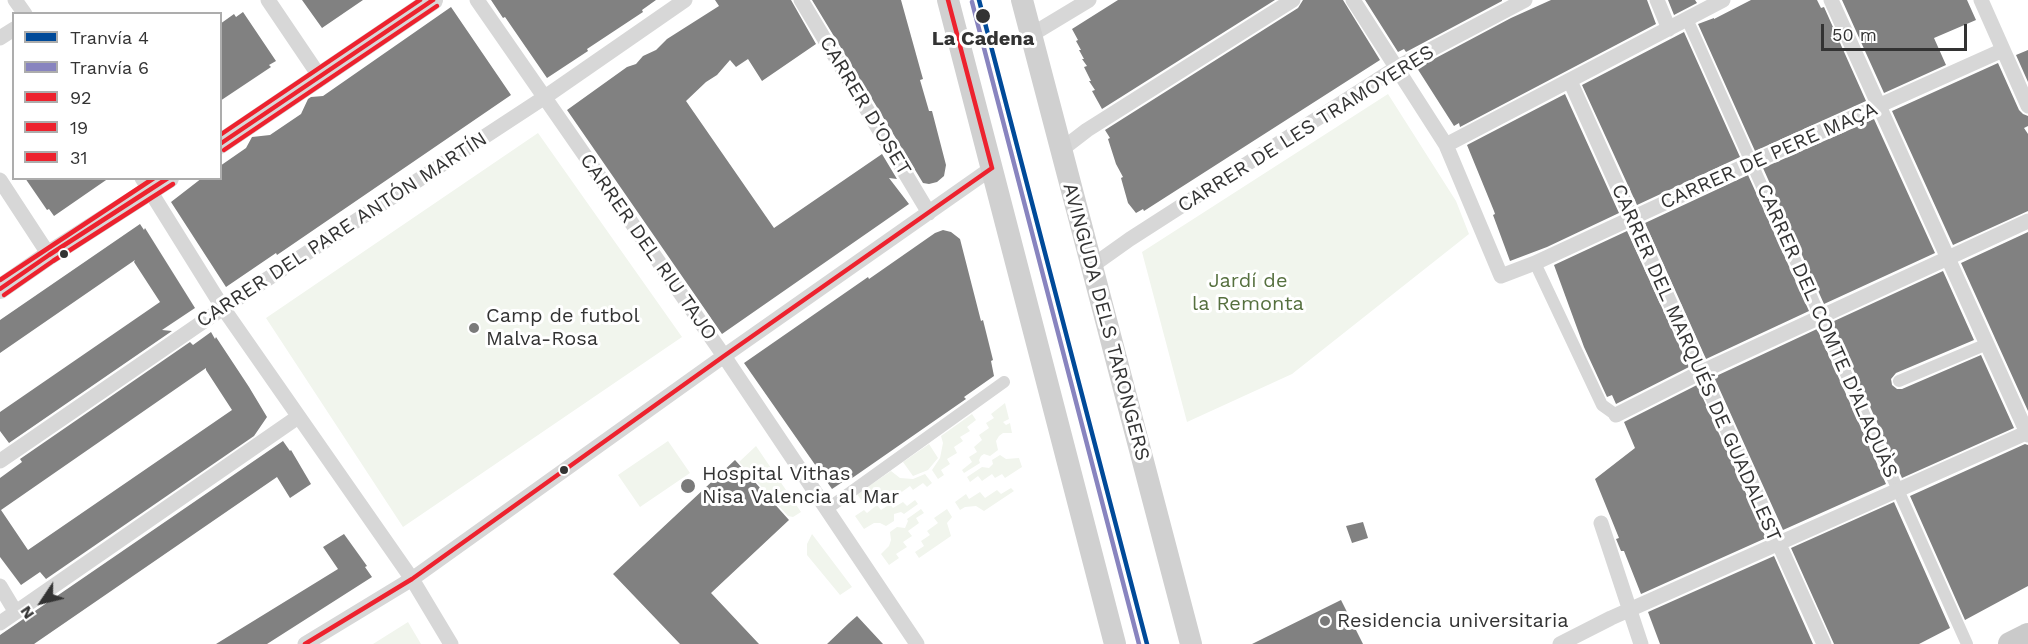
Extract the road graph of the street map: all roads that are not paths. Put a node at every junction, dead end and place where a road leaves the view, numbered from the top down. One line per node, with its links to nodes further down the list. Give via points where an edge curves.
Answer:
1 (268, 0): 21 (street)
2 (433, 0): 21 (street)
3 (477, 0): 23 (street, CARRER DEL RIU TAJO)
4 (685, 0): 23 (street, CARRER DEL PARE ANTÓN MARTÍN)
5 (801, 0): 34 (street, CARRER D'OSET)
6 (948, 0): 30 (main road)
7 (1022, 0): 18 (main road, AVINGUDA DELS TARONGERS)
8 (1089, 0): 18 (street)
9 (1293, 0): 28 (street)
10 (1353, 0): 20 (street)
11 (1525, 0): 20 (street, CARRER DE LES TRAMOYERES)
12 (1657, 0): 17 (street)
13 (1723, 0): 16 (street)
14 (1831, 0): 24 (street)
15 (1981, 0): 19 (street)
16 (1687, 19): 17 (street); 29 (street, CARRER DEL COMTE D'ALAQUÀS)
17 (1669, 29): 22 (street)
18 (1031, 35): 28 (main road, AVINGUDA DELS TARONGERS)
19 (2003, 50): 24 (street, CARRER DE PERE MAÇA); 25 (street)
20 (1396, 68): 27 (street); 40 (street, CARRER DE LES TRAMOYERES)
21 (320, 77): 26 (street)
22 (1570, 81): 27 (street); 35 (street, CARRER DEL MARQUÉS DE GUADALEST)
23 (545, 97): 42 (street, CARRER DEL PARE ANTÓN MARTÍN); 45 (street, CARRER DEL RIU TAJO)
24 (1880, 106): 29 (street, CARRER DE PERE MAÇA); 38 (street)
25 (2028, 106)
26 (222, 143)
27 (1446, 145): 39 (street, CARRER DE PERE MAÇA, via 1501,276)
28 (1061, 150): 40 (main road, AVINGUDA DELS TARONGERS)
29 (1751, 163): 35 (street, CARRER DE PERE MAÇA); 43 (street, CARRER DEL COMTE D'ALAQUÀS)
30 (992, 168): 34 (street); 66 (main road)
31 (0, 180): 37 (street)
32 (162, 180): 33 (street)
33 (146, 185): 37 (street); 42 (street)
34 (928, 213): 45 (street)
35 (1630, 219): 39 (street, CARRER DE PERE MAÇA); 46 (street, CARRER DEL MARQUÉS DE GUADALEST)
36 (2028, 221): 38 (street)
37 (49, 255): 41 (street)
38 (1949, 257): 43 (street); 44 (street)
39 (1535, 263): 49 (street, via 1602,405)
40 (1092, 266): 67 (main road, AVINGUDA DELS TARONGERS)
41 (0, 289)
42 (223, 308): 50 (street); 52 (street, CARRER DEL PARE ANTÓN MARTÍN)
43 (1821, 317): 46 (street); 53 (street, CARRER DEL COMTE D'ALAQUÀS)
44 (1987, 344): 47 (street); 51 (street)
45 (724, 356): 54 (street, CARRER DEL RIU TAJO); 57 (street)
46 (1701, 372): 49 (street); 56 (street, CARRER DEL MARQUÉS DE GUADALEST)
47 (1899, 381)
48 (1004, 382): 54 (street)
49 (1616, 415)
50 (298, 417): 57 (street); 59 (street)
51 (2028, 433): 53 (street)
52 (0, 461)
53 (1899, 491): 56 (street); 71 (street, CARRER DEL COMTE D'ALAQUÀS)
54 (827, 508): 65 (street, CARRER DEL RIU TAJO)
55 (1601, 524): 60 (street)
56 (1778, 544): 60 (street); 70 (street, CARRER DEL MARQUÉS DE GUADALEST)
57 (411, 579): 63 (street); 64 (street)
58 (0, 586): 59 (street)
59 (15, 611): 61 (street)
60 (1629, 612): 68 (street); 69 (street)
61 (0, 623)
62 (2028, 635): 72 (main road)
63 (305, 644)
64 (451, 644)
65 (917, 644)
66 (1115, 644)
67 (1191, 644)
68 (1560, 644)
69 (1641, 644)
70 (1824, 644)
71 (1967, 644)
72 (2010, 644)

